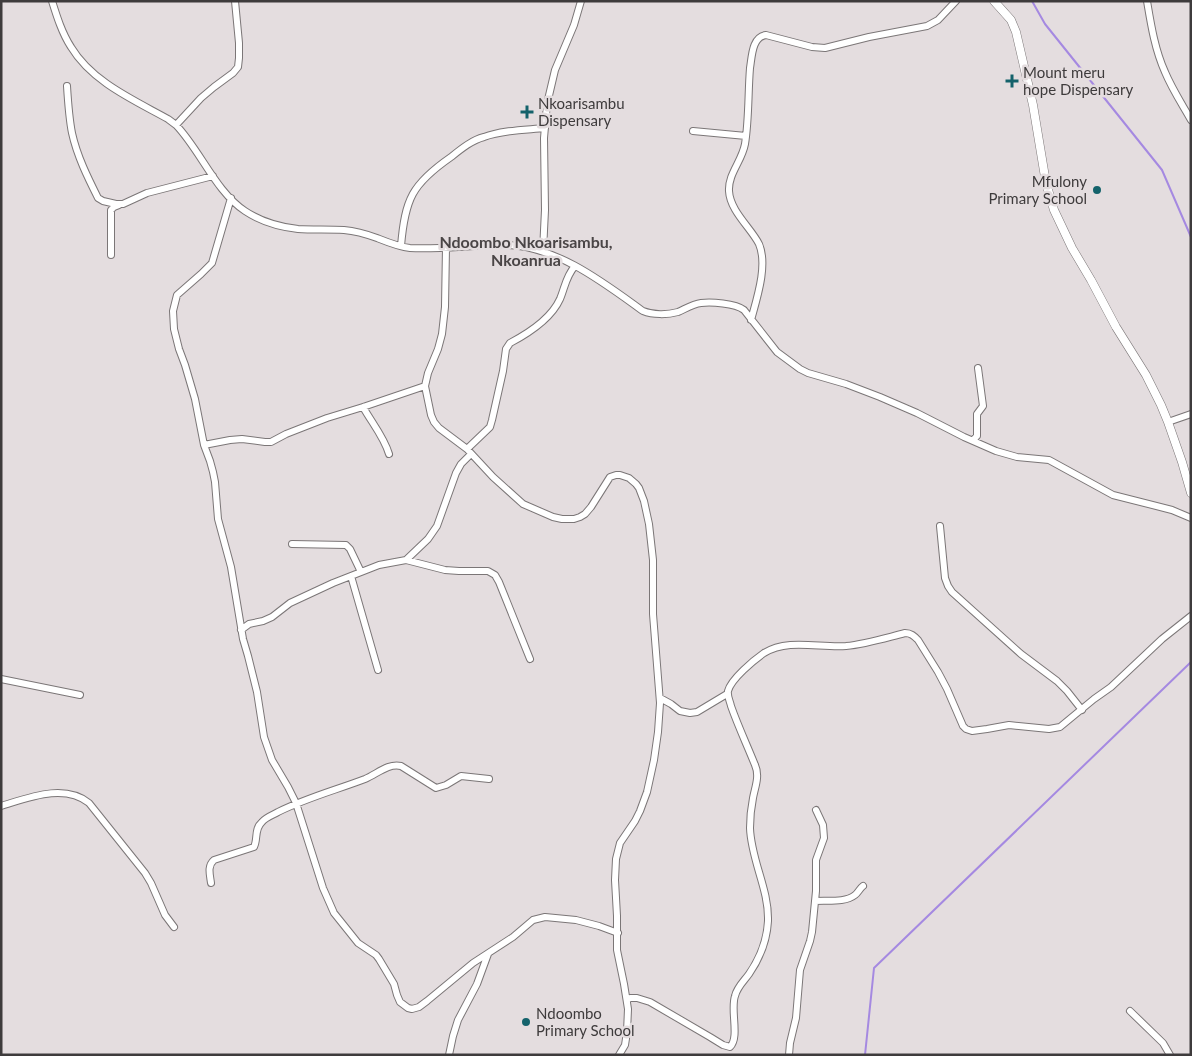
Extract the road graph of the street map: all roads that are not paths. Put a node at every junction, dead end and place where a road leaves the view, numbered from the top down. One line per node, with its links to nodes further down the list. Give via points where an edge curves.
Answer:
1 (52, 1): 9 (street, via 68,42 93,74)
2 (235, 1): 9 (street, via 238,67 201,98)
3 (581, 1): 10 (street, via 554,75)
4 (956, 1): 12 (street, via 938,20 927,26 825,48 766,34 761,36 750,68)
5 (994, 1): 26 (street, via 1011,20 1016,32 1054,210 1072,248 1150,383)
6 (1147, 1): 8 (street, via 1160,60)
7 (67, 86): 15 (street, via 72,134 86,174 98,198)
8 (1191, 120)
9 (176, 125): 13 (street)
10 (545, 128): 16 (street, via 482,137 428,174 409,200); 18 (street)
11 (693, 131): 12 (street)
12 (746, 136): 21 (street, via 729,190 734,206 759,243 762,254 762,271)
13 (213, 176): 14 (street); 15 (street, via 147,193)
14 (231, 198): 16 (street, via 266,222 294,228 359,232); 28 (street, via 212,263 177,295 173,311 176,340 195,398)
15 (120, 204): 19 (street, via 111,210)
16 (401, 246): 17 (street)
17 (446, 247): 18 (street, via 510,245); 23 (street, via 442,334)
18 (543, 251): 20 (street)
19 (111, 255)
20 (575, 266): 21 (street, via 647,313 670,313 701,303 726,304 742,308); 29 (street, via 550,315 507,346 490,428)
21 (751, 320): 27 (street, via 777,352 800,369 880,397)
22 (978, 368): 27 (street, via 982,406 977,414 977,436)
23 (425, 386): 24 (street); 29 (street, via 434,422)
24 (363, 407): 28 (street, via 326,418 271,442 242,439); 30 (street)
25 (1191, 414): 26 (street)
26 (1168, 422): 31 (street)
27 (973, 440): 32 (street, via 1012,456 1049,460 1113,495)
28 (204, 445): 39 (street, via 215,482 218,519 231,567)
29 (469, 452): 35 (street, via 456,473 437,526); 45 (street, via 523,504 562,519 574,519 585,514 610,477 620,475 636,484 650,524)
30 (389, 454)
31 (1191, 493)
32 (1191, 518)
33 (940, 526): 46 (street, via 945,578 952,592 1021,654 1057,681)
34 (292, 544): 36 (street, via 346,545)
35 (406, 560): 36 (street); 40 (street, via 445,570 492,572 508,601)
36 (361, 572): 37 (street)
37 (351, 576): 39 (street, via 290,603 272,617 248,624); 41 (street)
38 (1191, 616): 46 (street)
39 (241, 630): 48 (street, via 257,692 264,737 272,760)
40 (530, 659)
41 (378, 670)
42 (1, 679): 44 (street)
43 (727, 694): 45 (street, via 690,713 680,711); 46 (street, via 747,667 780,646 857,644 905,633 918,640 966,729 1009,725 1056,728); 57 (street, via 756,767 750,831 768,921 763,949 735,995 733,1044 730,1047 723,1045 650,1002 637,998)
44 (80, 695)
45 (660, 698): 55 (street, via 657,741 647,792 620,843 616,860)
46 (1082, 710)
47 (489, 779): 48 (street, via 462,776 436,788 397,765)
48 (296, 804): 51 (street, via 262,821 254,847 212,862); 56 (street, via 334,913 358,943 376,955 404,1005 412,1009 419,1007)
49 (1, 806): 54 (street, via 54,793 70,794 85,800 145,873)
50 (816, 810): 53 (street, via 823,825 824,838 816,860)
51 (211, 882)
52 (863, 886): 53 (street, via 850,897)
53 (815, 901): 61 (street, via 810,941 800,970)
54 (174, 927)
55 (618, 933): 56 (street, via 576,920 538,918); 57 (street, via 618,956)
56 (488, 952): 59 (street, via 477,984 458,1020)
57 (627, 1000): 60 (street, via 627,1032)
58 (1130, 1011): 62 (street, via 1163,1043)
59 (449, 1055)
60 (619, 1055)
61 (789, 1055)
62 (1170, 1055)

